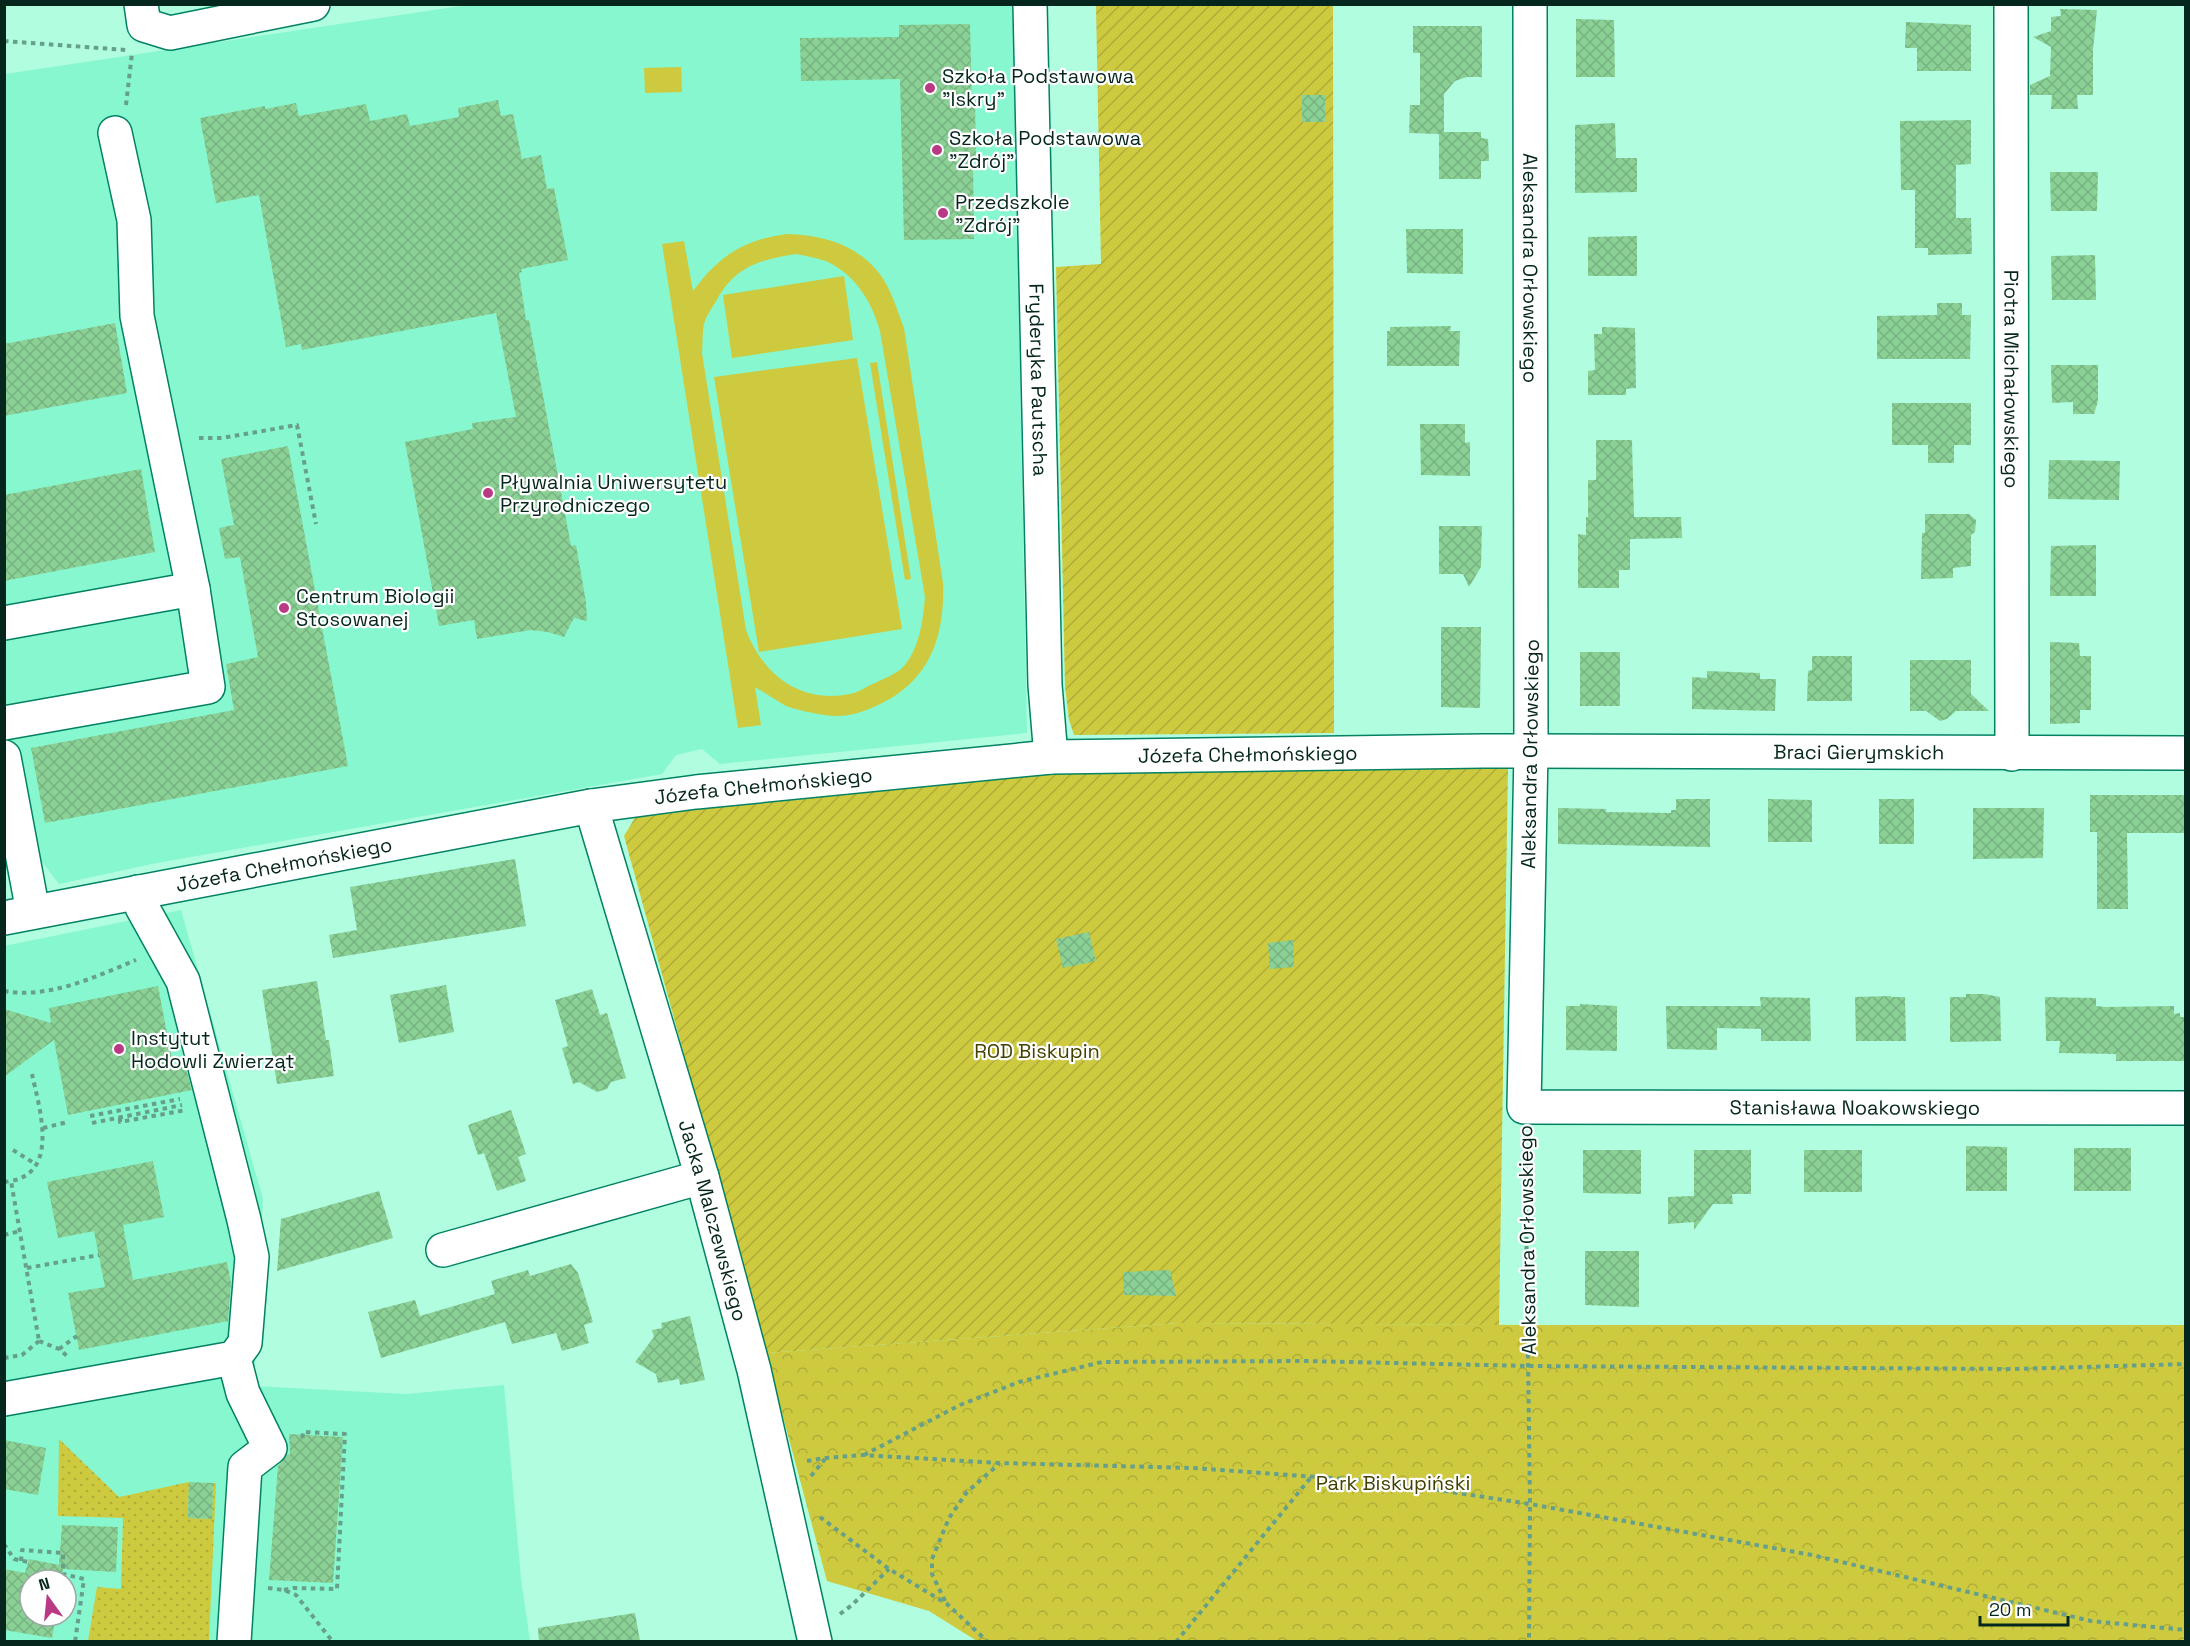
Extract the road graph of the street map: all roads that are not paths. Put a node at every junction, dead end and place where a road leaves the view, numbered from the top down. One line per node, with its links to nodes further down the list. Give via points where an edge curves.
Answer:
1 (141, 4): 2 (street, via 144,25 170,33)
2 (313, 4)
3 (1030, 4): 14 (street, Fryderyka Pautscha, via 1045,685)
4 (1530, 4): 10 (street, Aleksandra Orłowskiego)
5 (2011, 4): 12 (street, Piotra Michałowskiego)
6 (115, 133): 7 (street, via 134,220 137,316)
7 (193, 588): 8 (street); 9 (street, via 208,687)
8 (4, 623)
9 (4, 723)
10 (1531, 751): 12 (street, Braci Gierymskich); 14 (street, Józefa Chełmońskiego); 18 (street, Aleksandra Orłowskiego)
11 (2186, 753): 12 (street, Braci Gierymskich)
12 (2012, 754)
13 (4, 757): 17 (street)
14 (1051, 757): 15 (street, Józefa Chełmońskiego)
15 (591, 806): 16 (street, Józefa Chełmońskiego); 20 (street, Jacka Malczewskiego)
16 (138, 892): 17 (street, Józefa Chełmońskiego); 22 (street, via 142,907 183,981 196,1102 252,1257 245,1343)
17 (19, 915)
18 (1524, 1107): 19 (street, Stanisława Noakowskiego)
19 (2186, 1108)
20 (702, 1177): 21 (street); 24 (street, Jacka Malczewskiego, via 754,1370)
21 (443, 1250)
22 (234, 1358): 23 (street); 25 (street, via 243,1393 270,1448 245,1467)
23 (4, 1399)
24 (814, 1634)
25 (234, 1641)

